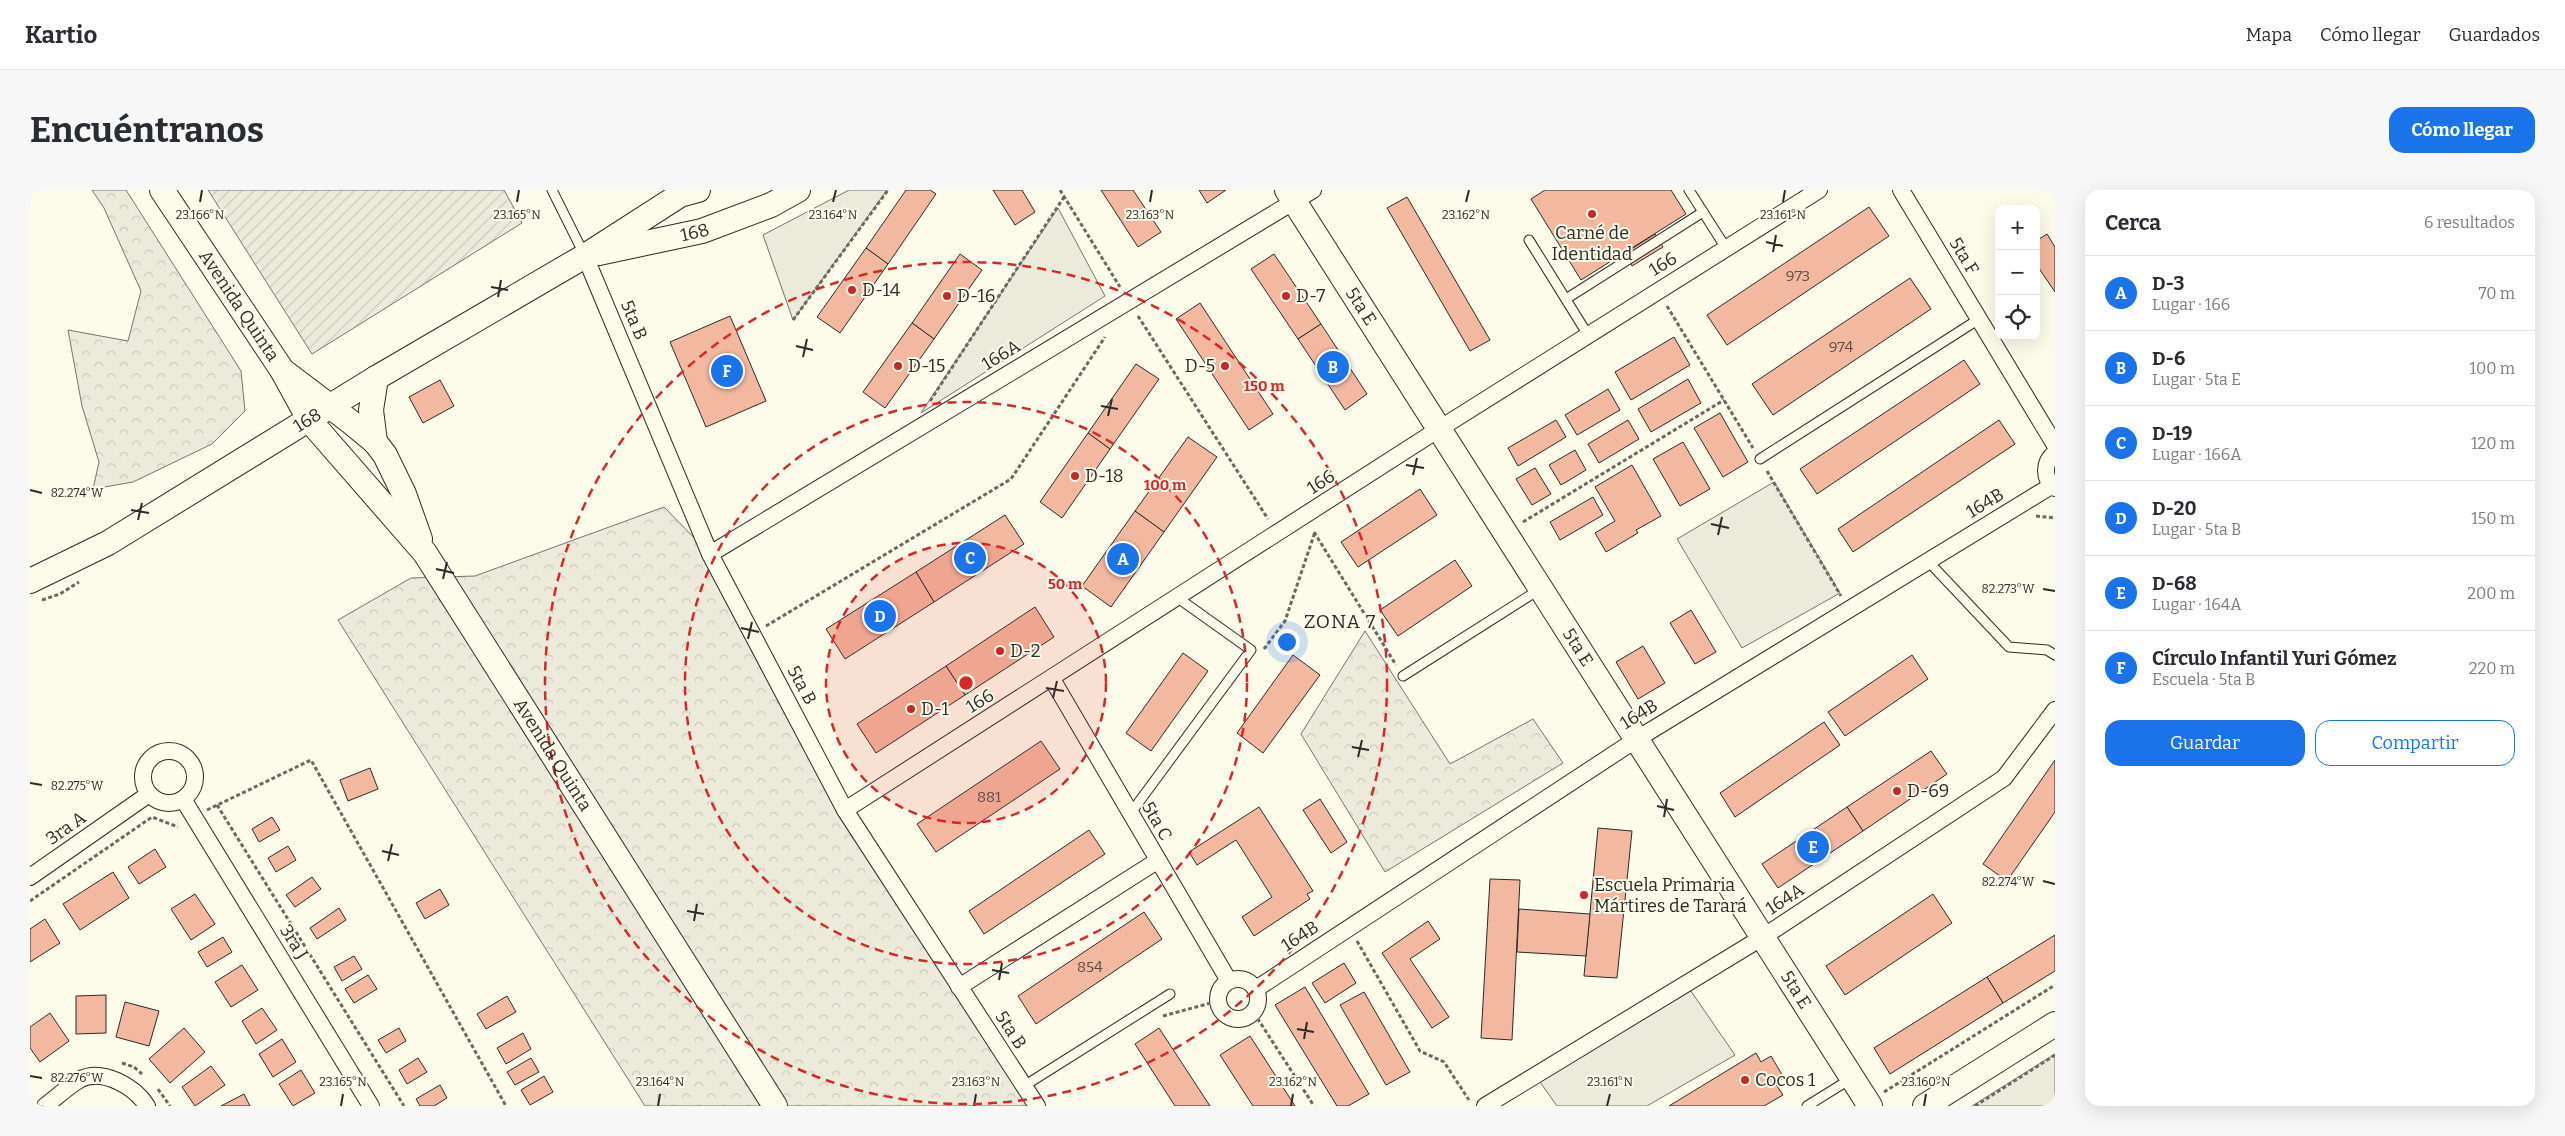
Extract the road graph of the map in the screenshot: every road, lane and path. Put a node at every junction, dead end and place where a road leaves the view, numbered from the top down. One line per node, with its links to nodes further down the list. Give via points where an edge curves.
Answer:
1 (162, 190): 22 (main road, Avenida Quinta)
2 (552, 190): 15 (lane)
3 (698, 190): 15 (main road, 168, via 680,195)
4 (798, 190): 15 (main road, 168, via 771,205 702,231)
5 (888, 190): 19 (path)
6 (1060, 190): 11 (path)
7 (1689, 190): 12 (lane)
8 (1819, 190): 14 (street, 166)
9 (1901, 190): 18 (street, 5ta F)
10 (1298, 194): 17 (street, 166A); 28 (main road, 5ta E)
11 (1064, 197): 17 (path); 25 (path)
12 (1703, 212): 14 (lane); 16 (lane)
13 (1529, 240): 16 (lane)
14 (1726, 248): 21 (street, 166)
15 (585, 256): 23 (main road, 168); 38 (street, 5ta B)
16 (1566, 299): 21 (lane)
17 (1129, 302): 36 (path); 38 (street, 166A)
18 (1979, 319): 30 (street, 5ta F); 32 (lane)
19 (793, 320)
20 (1107, 334): 43 (path, via 1011,479)
21 (1588, 335): 28 (street, 166)
22 (282, 370): 26 (main road, Avenida Quinta); 27 (main road, Avenida Quinta)
23 (376, 378): 26 (main road, 168); 29 (main road, via 370,410)
24 (1724, 400): 35 (path)
25 (927, 405)
26 (331, 406): 27 (main road, 168); 29 (main road, Avenida Quinta)
27 (310, 421): 37 (main road, Avenida Quinta); 40 (main road, 168, via 108,543)
28 (1439, 429): 34 (street, 166); 35 (main road, 5ta E)
29 (375, 442): 37 (main road, via 404,494)
30 (2055, 445)
31 (2055, 453): 33 (street, via 2047,462 2046,470)
32 (1760, 459)
33 (2053, 487): 39 (street, 164B)
34 (1305, 516): 36 (street, 166); 45 (path)
35 (1505, 533): 41 (main road, 5ta E)
36 (1278, 534): 42 (street, 166)
37 (425, 553): 79 (main road, Avenida Quinta)
38 (710, 554): 43 (street, 5ta B)
39 (1927, 560): 44 (lane, via 2009,647 2047,650); 48 (street, 164B)
40 (30, 581)
41 (1541, 589): 45 (lane); 48 (main road, 5ta E)
42 (1178, 598): 46 (street, 166); 53 (lane, via 1251,650)
43 (753, 634): 52 (street, 5ta B)
44 (2055, 655)
45 (1403, 676)
46 (1052, 680): 52 (street, 166); 53 (street, 5ta C)
47 (2055, 710): 60 (street, 164A, via 2004,778)
48 (1637, 739): 59 (street, 164B); 60 (main road, 5ta E)
49 (149, 794): 50 (street, via 168,803); 50 (street, via 144,786 144,769 155,755 172,751 186,758 194,772 193,787); 57 (street, 3ra A)
50 (183, 799): 54 (street, 3ra J)
51 (217, 805): 54 (path); 77 (path); 78 (path, via 311,760)
52 (846, 810): 63 (street, 5ta B)
53 (1130, 814): 56 (street, 5ta C)
54 (193, 816): 76 (street, 3ra J)
55 (181, 833): 58 (path, via 176,824 152,817)
56 (1157, 861): 61 (street, 5ta C); 63 (street)
57 (30, 877)
58 (30, 900)
59 (1349, 927): 64 (street, 164B); 82 (path, via 1420,1051 1444,1062)
60 (1763, 937): 71 (main road, 5ta E); 83 (street, 164A)
61 (1228, 981): 64 (street, via 1246,980); 66 (street, via 1221,988)
62 (2055, 985): 73 (path)
63 (959, 988): 72 (street, 5ta B)
64 (1256, 989): 67 (street, via 1258,1004)
65 (1170, 994): 72 (lane)
66 (1218, 1001): 67 (street, via 1228,1017 1242,1019); 68 (path)
67 (1254, 1013): 81 (path)
68 (1157, 1018)
69 (2055, 1024): 85 (main road)
70 (2055, 1056): 86 (path)
71 (1853, 1078): 73 (main road, 5ta E); 84 (lane)
72 (1024, 1086): 80 (street, 5ta B)
73 (1869, 1104)
74 (45, 1106): 75 (street, via 81,1079 100,1077 132,1088)
75 (147, 1106)
76 (371, 1106)
77 (404, 1106)
78 (506, 1106)
79 (775, 1106)
80 (1037, 1106)
81 (1314, 1106)
82 (1473, 1106)
83 (1485, 1106)
84 (1807, 1106)
85 (1925, 1106)
86 (1975, 1106)

